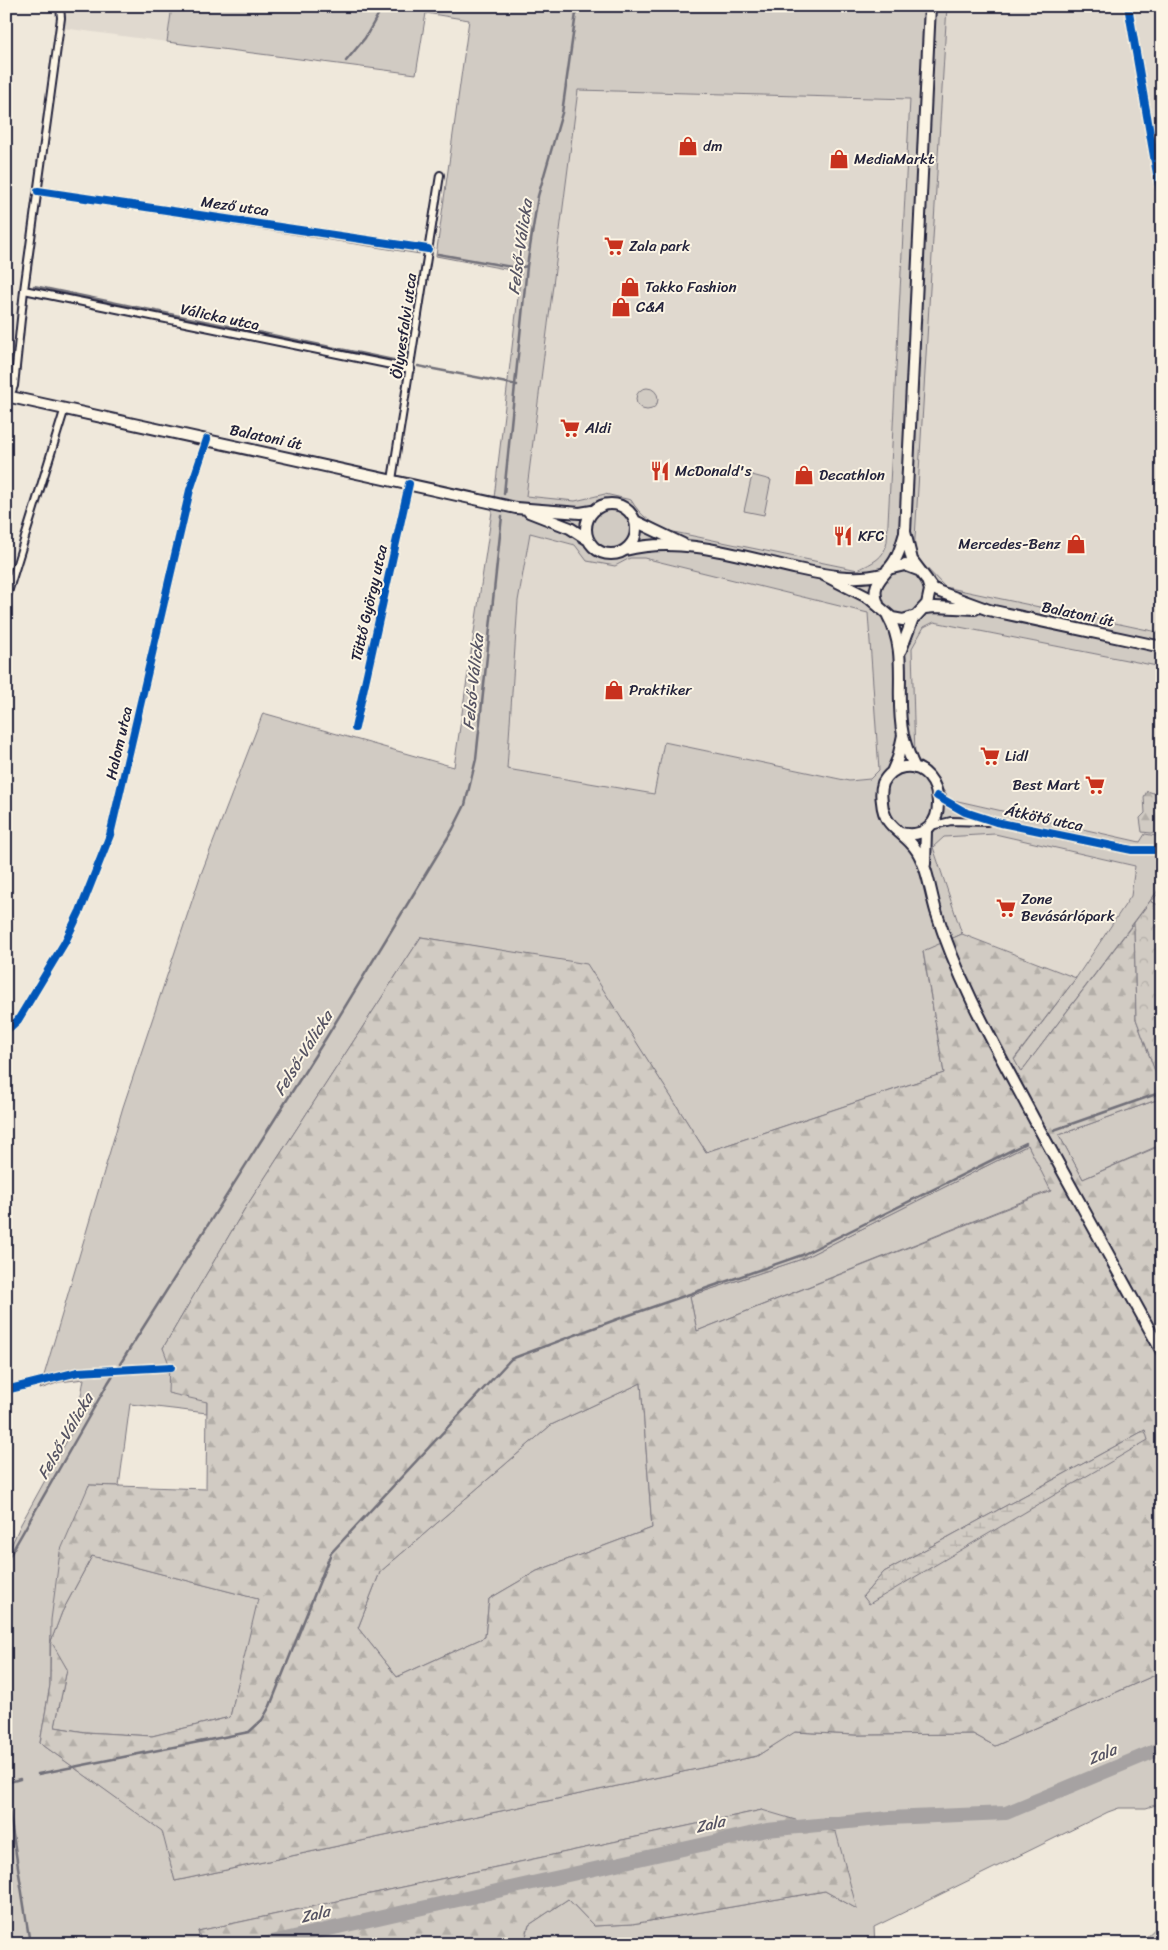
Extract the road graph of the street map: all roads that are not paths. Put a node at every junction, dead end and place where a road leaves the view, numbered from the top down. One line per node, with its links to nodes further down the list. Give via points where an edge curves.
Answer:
1 (60, 6): 5 (street)
2 (930, 6): 18 (main road)
3 (1128, 6): 6 (street)
4 (440, 175): 7 (street, Ölyvesfalvi utca)
5 (38, 191): 7 (street, Mező utca); 8 (street)
6 (1162, 203)
7 (428, 249): 9 (street, Ölyvesfalvi utca)
8 (24, 290): 9 (street, Válicka utca); 10 (street, via 14,386)
9 (411, 369): 13 (street, Ölyvesfalvi utca)
10 (7, 395): 11 (main road, Balatoni út)
11 (65, 408): 12 (main road, Balatoni út); 26 (street)
12 (207, 440): 13 (main road, Balatoni út); 44 (street, Halom utca, via 190,490 110,835 65,942 24,1012)
13 (392, 480): 14 (main road, Balatoni út)
14 (409, 484): 15 (main road, Balatoni út); 34 (street, Tüttő György utca)
15 (516, 508): 16 (main road, Balatoni út); 19 (main road, Balatoni út, via 570,528)
16 (592, 512): 17 (main road, via 603,505 614,504 625,508); 19 (main road, via 586,524)
17 (635, 521): 20 (main road); 21 (main road, via 634,539)
18 (905, 532): 22 (main road); 23 (main road, via 895,560)
19 (587, 538): 21 (main road, via 594,548 602,552 612,554)
20 (686, 545): 21 (main road, via 648,545); 24 (main road)
21 (625, 550)
22 (918, 570): 23 (main road, via 900,565); 25 (main road)
23 (885, 572): 24 (main road, via 870,577); 27 (main road, via 877,582 875,592)
24 (822, 574): 27 (main road, via 863,593)
25 (927, 580): 28 (main road, via 930,595); 29 (main road, Balatoni út, via 940,592)
26 (6, 599)
27 (879, 606): 30 (main road)
28 (924, 608): 29 (main road, Balatoni út); 31 (main road)
29 (989, 610): 32 (main road, Balatoni út)
30 (888, 616): 31 (main road, via 903,620); 33 (main road, via 894,626)
31 (913, 618): 33 (main road)
32 (1162, 647)
33 (900, 654): 35 (main road)
34 (355, 728)
35 (903, 734): 36 (main road); 37 (main road)
36 (915, 768): 37 (main road, via 903,767); 38 (main road, via 929,776)
37 (892, 772): 41 (main road, via 882,788 882,805 889,824)
38 (938, 796): 39 (street, Átkötő utca, via 965,812); 40 (main road, via 939,808)
39 (996, 822): 40 (street, Átkötő utca, via 951,822); 42 (street, Átkötő utca, via 1132,850)
40 (929, 828): 41 (main road, via 916,834); 43 (main road)
41 (900, 833): 43 (main road, via 918,852)
42 (1162, 850)
43 (925, 870): 45 (main road, via 943,930 977,1010)
44 (6, 1031)
45 (1162, 1352)
46 (171, 1367): 47 (street, via 78,1372)
47 (6, 1390)

